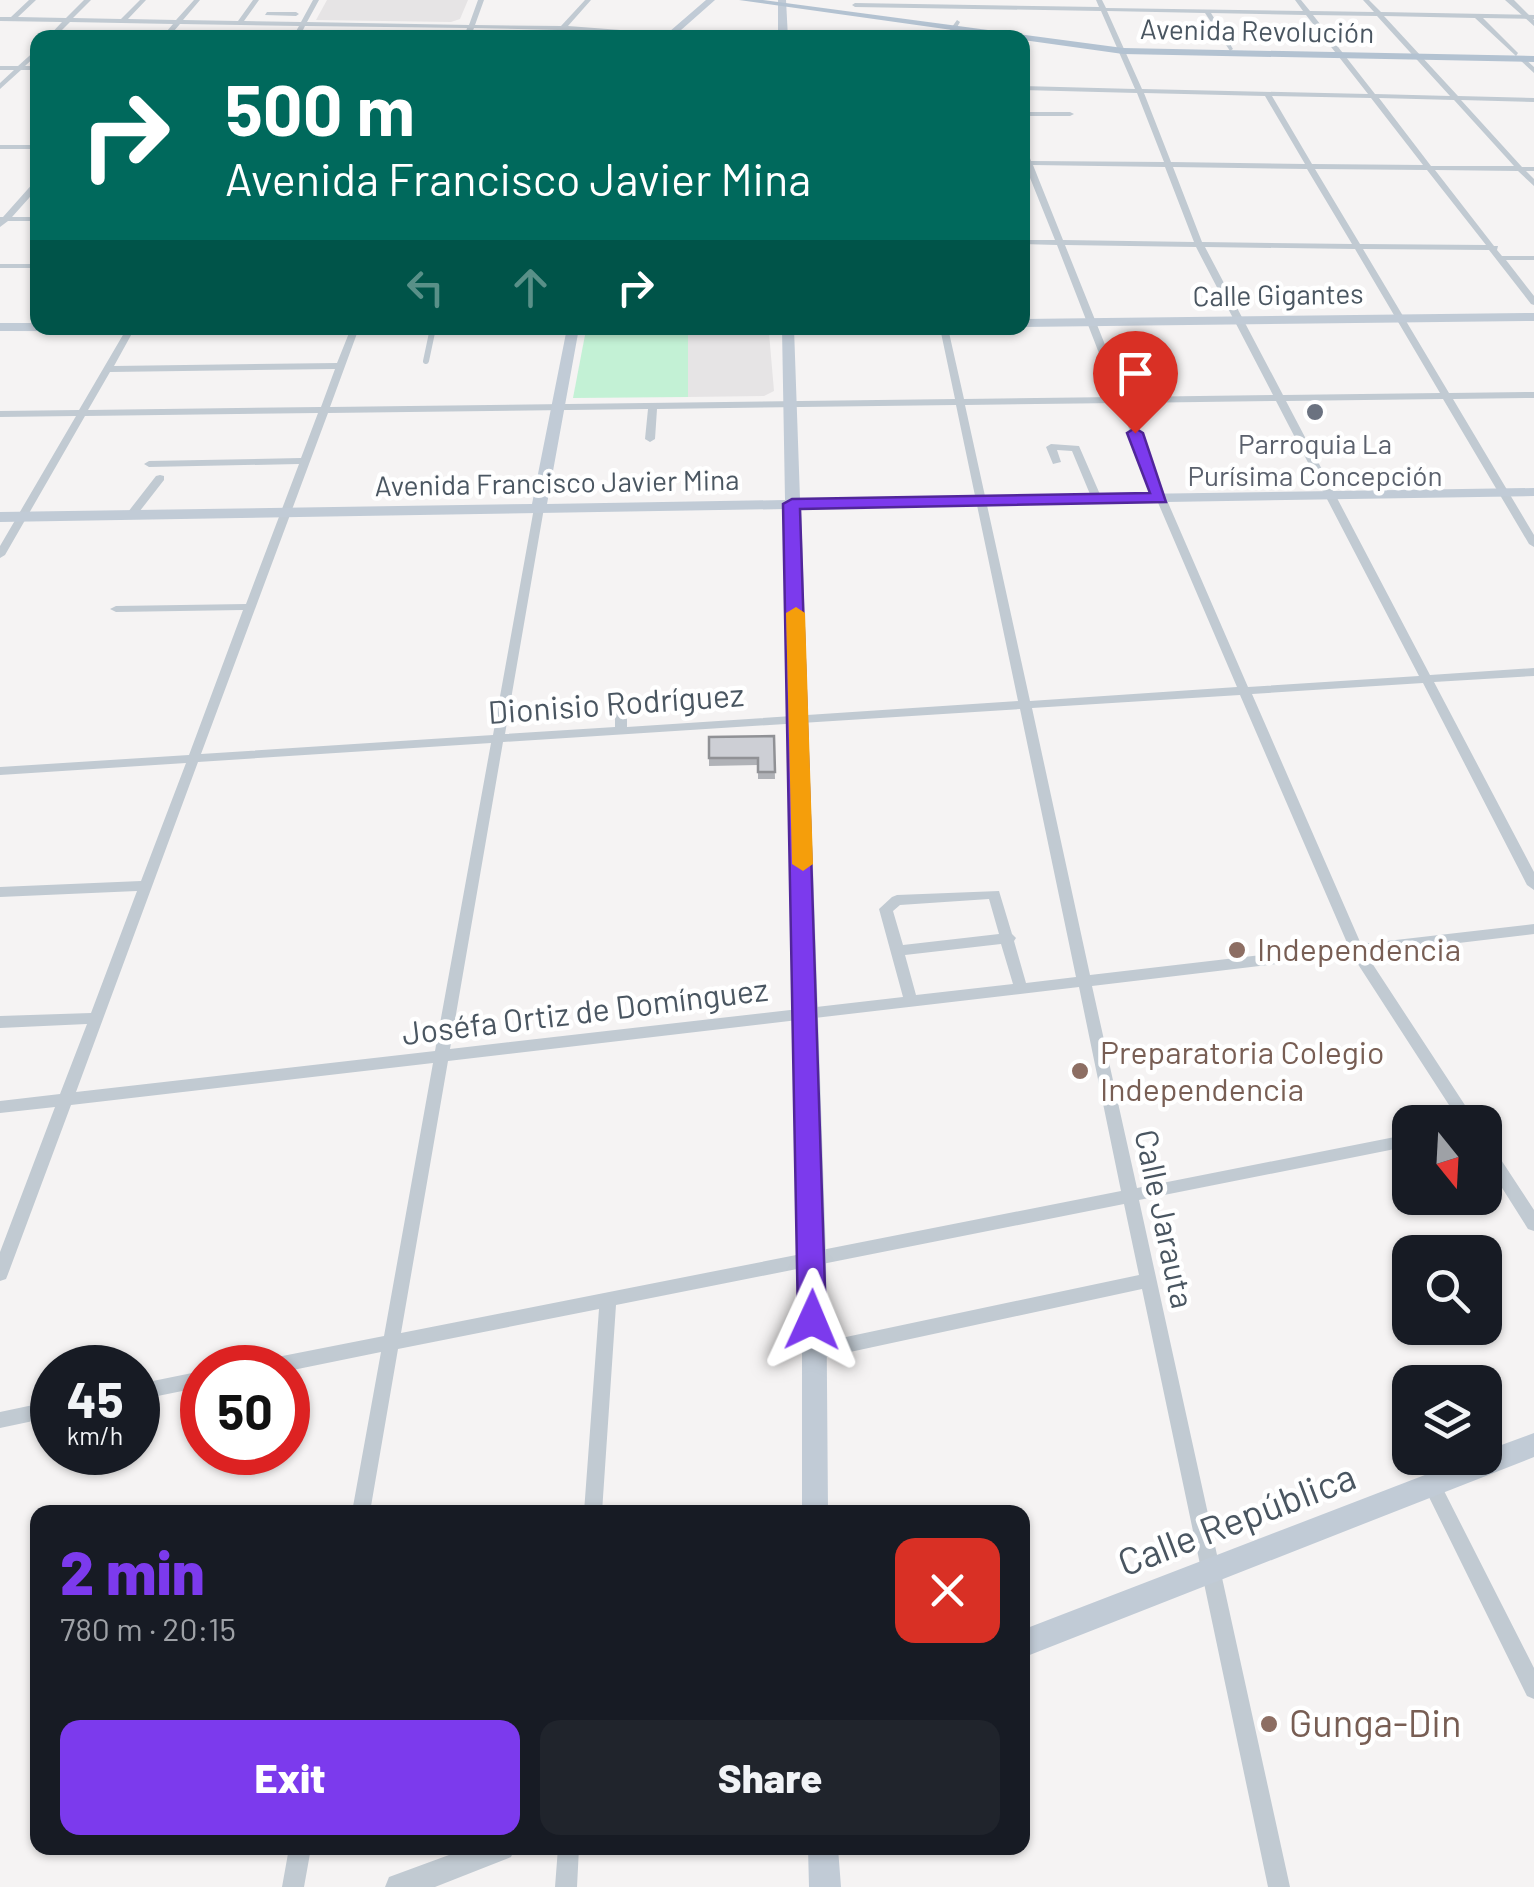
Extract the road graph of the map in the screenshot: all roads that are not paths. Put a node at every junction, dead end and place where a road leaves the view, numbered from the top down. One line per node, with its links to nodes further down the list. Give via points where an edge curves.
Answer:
1 (33, 0): 29 (street)
2 (88, 0): 31 (street)
3 (143, 0): 32 (street)
4 (197, 0): 33 (street)
5 (256, 0): 24 (street)
6 (316, 0): 35 (street)
7 (481, 0): 38 (street)
8 (588, 0): 39 (street)
9 (711, 0): 46 (main road)
10 (743, 0): 17 (main road, Avenida Revolución)
11 (802, 0): 18 (main road, Avenida Revolución)
12 (1100, 0): 20 (street)
13 (1142, 0): 21 (street)
14 (1298, 0): 23 (street)
15 (1366, 0): 26 (street)
16 (1508, 0): 30 (street)
17 (782, 2): 36 (main road, Avenida Revolución); 47 (main road)
18 (851, 3): 19 (street); 36 (main road, Avenida Revolución)
19 (909, 3): 20 (street)
20 (1104, 9): 21 (street); 51 (street)
21 (1147, 10): 22 (street)
22 (1206, 10): 23 (street); 52 (street)
23 (1306, 12): 26 (street); 53 (street)
24 (246, 14): 25 (street); 34 (street)
25 (296, 14)
26 (1377, 14): 27 (street); 54 (street)
27 (1477, 16): 30 (street); 55 (street)
28 (0, 19): 29 (street)
29 (13, 19): 31 (street)
30 (1532, 19)
31 (68, 20): 32 (street); 40 (street)
32 (124, 20): 33 (street)
33 (179, 21): 34 (street); 41 (street)
34 (240, 22): 35 (street)
35 (303, 24): 37 (street); 42 (street)
36 (956, 24): 48 (street); 49 (main road, Avenida Revolución)
37 (420, 26): 38 (street); 43 (street)
38 (471, 26): 39 (street); 44 (street)
39 (563, 28): 45 (street)
40 (58, 30)
41 (171, 30)
42 (300, 30)
43 (418, 30)
44 (469, 30)
45 (589, 30)
46 (675, 30)
47 (783, 30)
48 (952, 30)
49 (997, 30)
50 (1030, 35): 51 (main road, Avenida Revolución)
51 (1121, 48): 52 (main road, Avenida Revolución); 53 (main road, Avenida Revolución); 63 (street)
52 (1230, 49): 53 (main road, Avenida Revolución)
53 (1340, 53): 54 (main road, Avenida Revolución); 65 (street)
54 (1414, 54): 55 (main road, Avenida Revolución); 66 (street)
55 (1526, 56): 60 (street)
56 (30, 58): 58 (street)
57 (0, 68): 58 (street)
58 (20, 68): 59 (street); 61 (street)
59 (30, 68)
60 (1534, 71)
61 (0, 87)
62 (1030, 88): 63 (street)
63 (1140, 91): 64 (street); 73 (street)
64 (1267, 94): 65 (street); 74 (street)
65 (1376, 96): 66 (street); 76 (street)
66 (1454, 99): 67 (street); 77 (street)
67 (1534, 100)
68 (1030, 114): 69 (street)
69 (1070, 114)
70 (0, 147): 71 (street)
71 (30, 147)
72 (1030, 162): 73 (street)
73 (1168, 164): 74 (street); 85 (street)
74 (1308, 165): 76 (street); 86 (street)
75 (1030, 167): 84 (street)
76 (1433, 168): 77 (street); 87 (street)
77 (1520, 169): 78 (street); 79 (street)
78 (1534, 169)
79 (1534, 184)
80 (30, 191): 82 (street)
81 (30, 219): 82 (street)
82 (2, 221)
83 (1030, 242): 84 (street)
84 (1059, 242): 85 (street); 96 (street)
85 (1199, 244): 86 (street); 95 (street)
86 (1355, 246): 87 (street); 94 (street)
87 (1495, 248): 88 (street)
88 (1502, 258): 89 (street); 92 (street)
89 (1534, 258)
90 (0, 266): 91 (street)
91 (30, 266)
92 (1534, 302)
93 (1534, 317): 94 (main road, Calle Gigantes)
94 (1400, 319): 95 (main road, Calle Gigantes); 110 (street)
95 (1238, 321): 96 (main road, Calle Gigantes); 111 (street)
96 (1091, 322): 98 (main road, Calle Gigantes); 112 (street)
97 (30, 323): 99 (main road)
98 (1030, 324)
99 (0, 327)
100 (127, 335): 108 (street)
101 (352, 335): 107 (street)
102 (432, 335): 106 (street)
103 (572, 335): 116 (main road)
104 (788, 335): 114 (main road)
105 (945, 335): 113 (street, Calle Jarauta)
106 (426, 361)
107 (340, 366): 108 (street); 117 (street)
108 (109, 369): 118 (street)
109 (1534, 395): 110 (street)
110 (1444, 396): 111 (street); 125 (street)
111 (1277, 398): 112 (street); 127 (street)
112 (1122, 400): 113 (street); 128 (street)
113 (959, 402): 114 (street); 130 (street, Calle Jarauta)
114 (790, 404): 115 (street); 131 (main road)
115 (653, 406): 116 (street); 120 (street)
116 (557, 408): 117 (street); 132 (main road)
117 (322, 410): 118 (street); 121 (street)
118 (86, 412): 119 (street); 136 (street)
119 (0, 414)
120 (650, 440)
121 (304, 461): 123 (street); 133 (street)
122 (1056, 462): 129 (street, via 1050,447 1076,448)
123 (149, 464)
124 (160, 478): 134 (street)
125 (1504, 492): 126 (main road, Avenida Francisco Javier Mina); 127 (main road, Avenida Francisco Javier Mina); 137 (street)
126 (1534, 492)
127 (1328, 496): 128 (main road, Avenida Francisco Javier Mina); 142 (street)
128 (1160, 498): 129 (main road, Avenida Francisco Javier Mina); 143 (street)
129 (1097, 500): 130 (main road, Avenida Francisco Javier Mina)
130 (980, 502): 131 (main road, Avenida Francisco Javier Mina); 144 (street, Calle Jarauta)
131 (792, 504): 132 (main road, Avenida Francisco Javier Mina); 146 (main road)
132 (539, 508): 133 (main road, Avenida Francisco Javier Mina); 148 (street)
133 (285, 512): 134 (main road, Avenida Francisco Javier Mina); 139 (street)
134 (132, 514): 136 (main road, Avenida Francisco Javier Mina)
135 (0, 516): 136 (main road, Avenida Francisco Javier Mina)
136 (23, 516): 138 (street)
137 (1534, 544)
138 (0, 555)
139 (250, 607): 140 (street); 149 (street)
140 (116, 609)
141 (1534, 672): 142 (street, Dionisio Rodríguez)
142 (1429, 679): 143 (street, Dionisio Rodríguez); 151 (street)
143 (1244, 691): 144 (street, Dionisio Rodríguez); 156 (street)
144 (1025, 705): 146 (street, Dionisio Rodríguez); 158 (street, Calle Jarauta)
145 (621, 707): 147 (street)
146 (800, 720): 147 (street, Dionisio Rodríguez); 161 (main road)
147 (622, 731): 148 (street, Dionisio Rodríguez)
148 (498, 738): 149 (street, Dionisio Rodríguez); 164 (street)
149 (193, 758): 150 (street, Dionisio Rodríguez); 152 (street)
150 (0, 771)
151 (1534, 884)
152 (146, 886): 153 (street); 162 (street)
153 (0, 892)
154 (1534, 929): 156 (street, Joséfa Ortiz de Domínguez)
155 (1009, 938): 157 (street); 157 (street, via 994,894 888,903); 159 (street)
156 (1358, 950): 158 (street, Joséfa Ortiz de Domínguez); 166 (street)
157 (896, 951): 160 (street)
158 (1086, 982): 159 (street, Joséfa Ortiz de Domínguez); 170 (street, Calle Jarauta)
159 (1021, 990): 160 (street, Joséfa Ortiz de Domínguez)
160 (911, 1002): 161 (street, Joséfa Ortiz de Domínguez)
161 (806, 1014): 164 (street, Joséfa Ortiz de Domínguez); 172 (main road)
162 (96, 1018): 163 (street); 165 (street)
163 (0, 1022)
164 (441, 1056): 165 (street, Joséfa Ortiz de Domínguez); 176 (street)
165 (65, 1100): 167 (street, Joséfa Ortiz de Domínguez); 173 (street)
166 (1457, 1105)
167 (0, 1107)
168 (1392, 1143): 170 (street)
169 (1502, 1174): 171 (street)
170 (1131, 1194): 172 (street); 174 (street, Calle Jarauta)
171 (1534, 1224)
172 (814, 1257): 175 (street); 177 (main road)
173 (1, 1268)
174 (1149, 1280): 177 (street); 186 (street, Calle Jarauta)
175 (608, 1298): 176 (street); 184 (street)
176 (392, 1342): 178 (street); 183 (street)
177 (812, 1352): 185 (main road)
178 (310, 1358)
179 (30, 1414): 180 (street)
180 (0, 1420)
181 (1534, 1445): 182 (main road, Calle República)
182 (1432, 1485): 186 (main road, Calle República); 188 (street)
183 (361, 1505)
184 (593, 1505)
185 (814, 1505)
186 (1211, 1570): 187 (main road, Calle República); 197 (street, Calle Jarauta)
187 (1030, 1641)
188 (1534, 1688)
189 (299, 1855): 193 (street)
190 (484, 1855): 194 (street)
191 (568, 1855): 195 (street)
192 (823, 1855): 196 (main road)
193 (293, 1887)
194 (399, 1887)
195 (566, 1887)
196 (825, 1887)
197 (1279, 1887)

